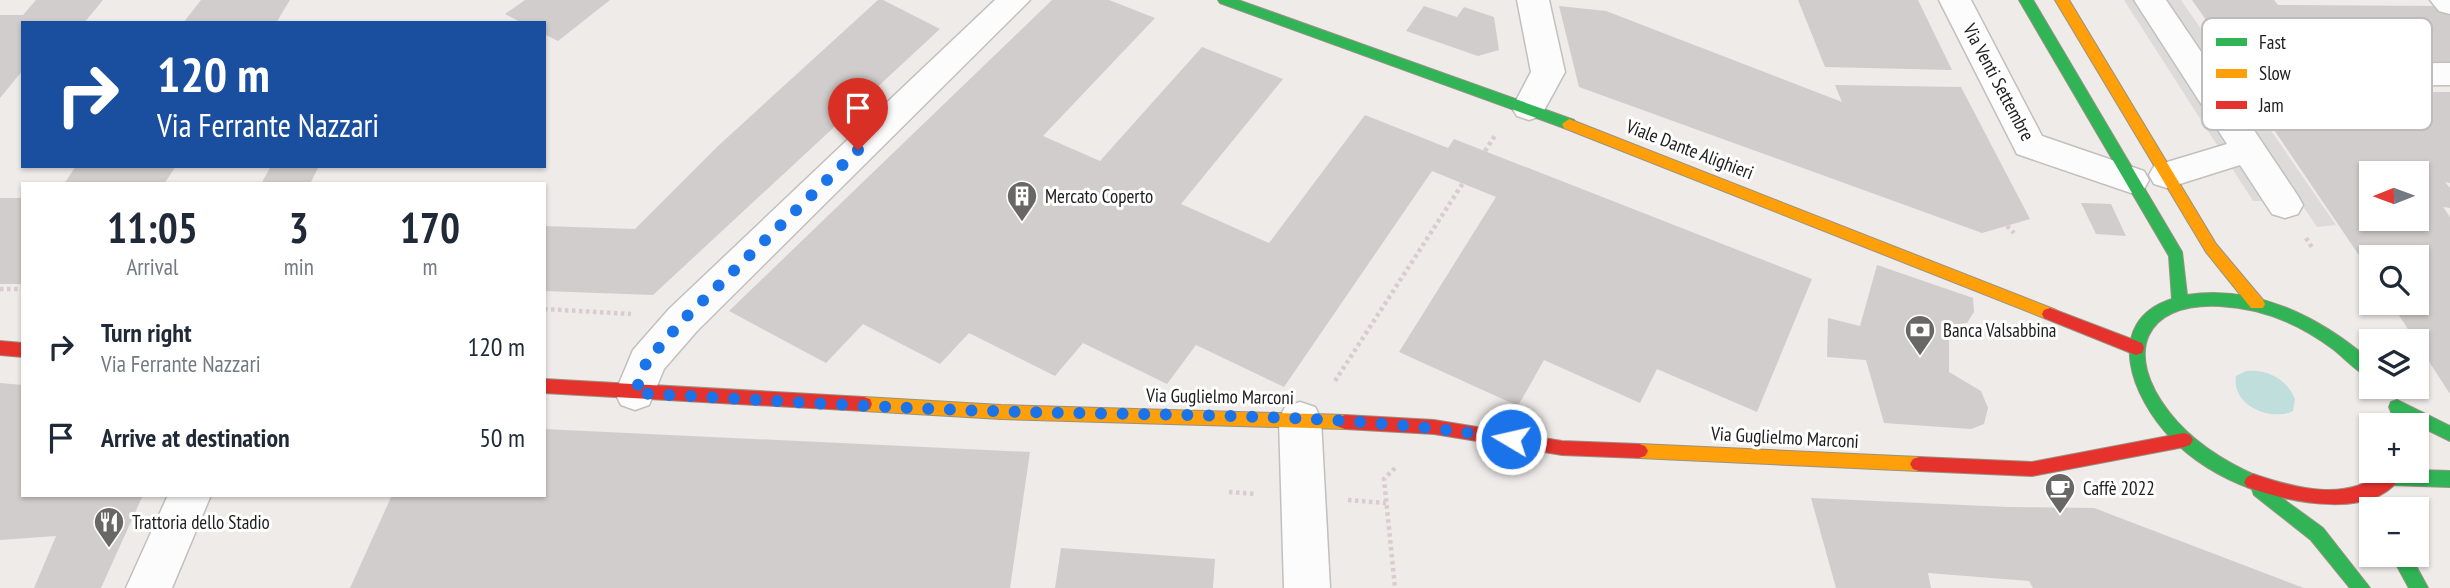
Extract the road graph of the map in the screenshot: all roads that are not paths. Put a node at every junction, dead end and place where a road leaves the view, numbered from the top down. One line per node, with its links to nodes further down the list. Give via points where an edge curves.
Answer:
1 (1014, 0): 27 (street, via 683,320 647,361)
2 (1225, 0): 14 (main road, Viale Dante Alighieri)
3 (1533, 0): 14 (street, via 1548,72)
4 (1955, 0): 18 (street, Via Venti Settembre, via 2029,145)
5 (2026, 0): 18 (main road)
6 (2062, 0): 17 (main road)
7 (2150, 0): 12 (street)
8 (2446, 0): 9 (street)
9 (2450, 4)
10 (2432, 74): 11 (street)
11 (2450, 74)
12 (2200, 76): 13 (street)
13 (2202, 79)
14 (1529, 108): 23 (main road, Viale Dante Alighieri)
15 (2236, 130): 16 (street)
16 (2249, 150): 17 (street); 19 (street)
17 (2167, 175): 21 (main road, via 2211,248)
18 (2131, 180): 20 (main road, via 2177,256)
19 (2285, 205)
20 (2180, 301): 21 (main road, via 2228,298); 23 (main road, via 2155,313 2141,328)
21 (2257, 304): 25 (main road, via 2298,318)
22 (0, 348): 24 (main road)
23 (2136, 348): 33 (main road, via 2137,369 2146,393)
24 (21, 350)
25 (2359, 360)
26 (546, 386): 27 (main road, Via Guglielmo Marconi)
27 (635, 393): 30 (main road, Via Guglielmo Marconi, via 1001,412)
28 (2398, 413): 29 (main road, via 2393,401)
29 (2414, 413)
30 (1300, 419): 33 (main road, Via Guglielmo Marconi, via 1434,427 1562,448 2032,470); 43 (street)
31 (2429, 422): 32 (main road)
32 (2450, 434)
33 (2185, 440): 35 (main road)
34 (2429, 478): 36 (main road)
35 (2247, 480): 38 (main road, via 2301,496 2340,498); 44 (main road, via 2317,534)
36 (2450, 480)
37 (2380, 483): 38 (main road)
38 (2369, 491): 40 (main road)
39 (189, 497): 42 (street)
40 (2372, 497)
41 (2407, 567): 45 (main road)
42 (149, 588)
43 (1307, 588)
44 (2361, 588)
45 (2418, 588)

